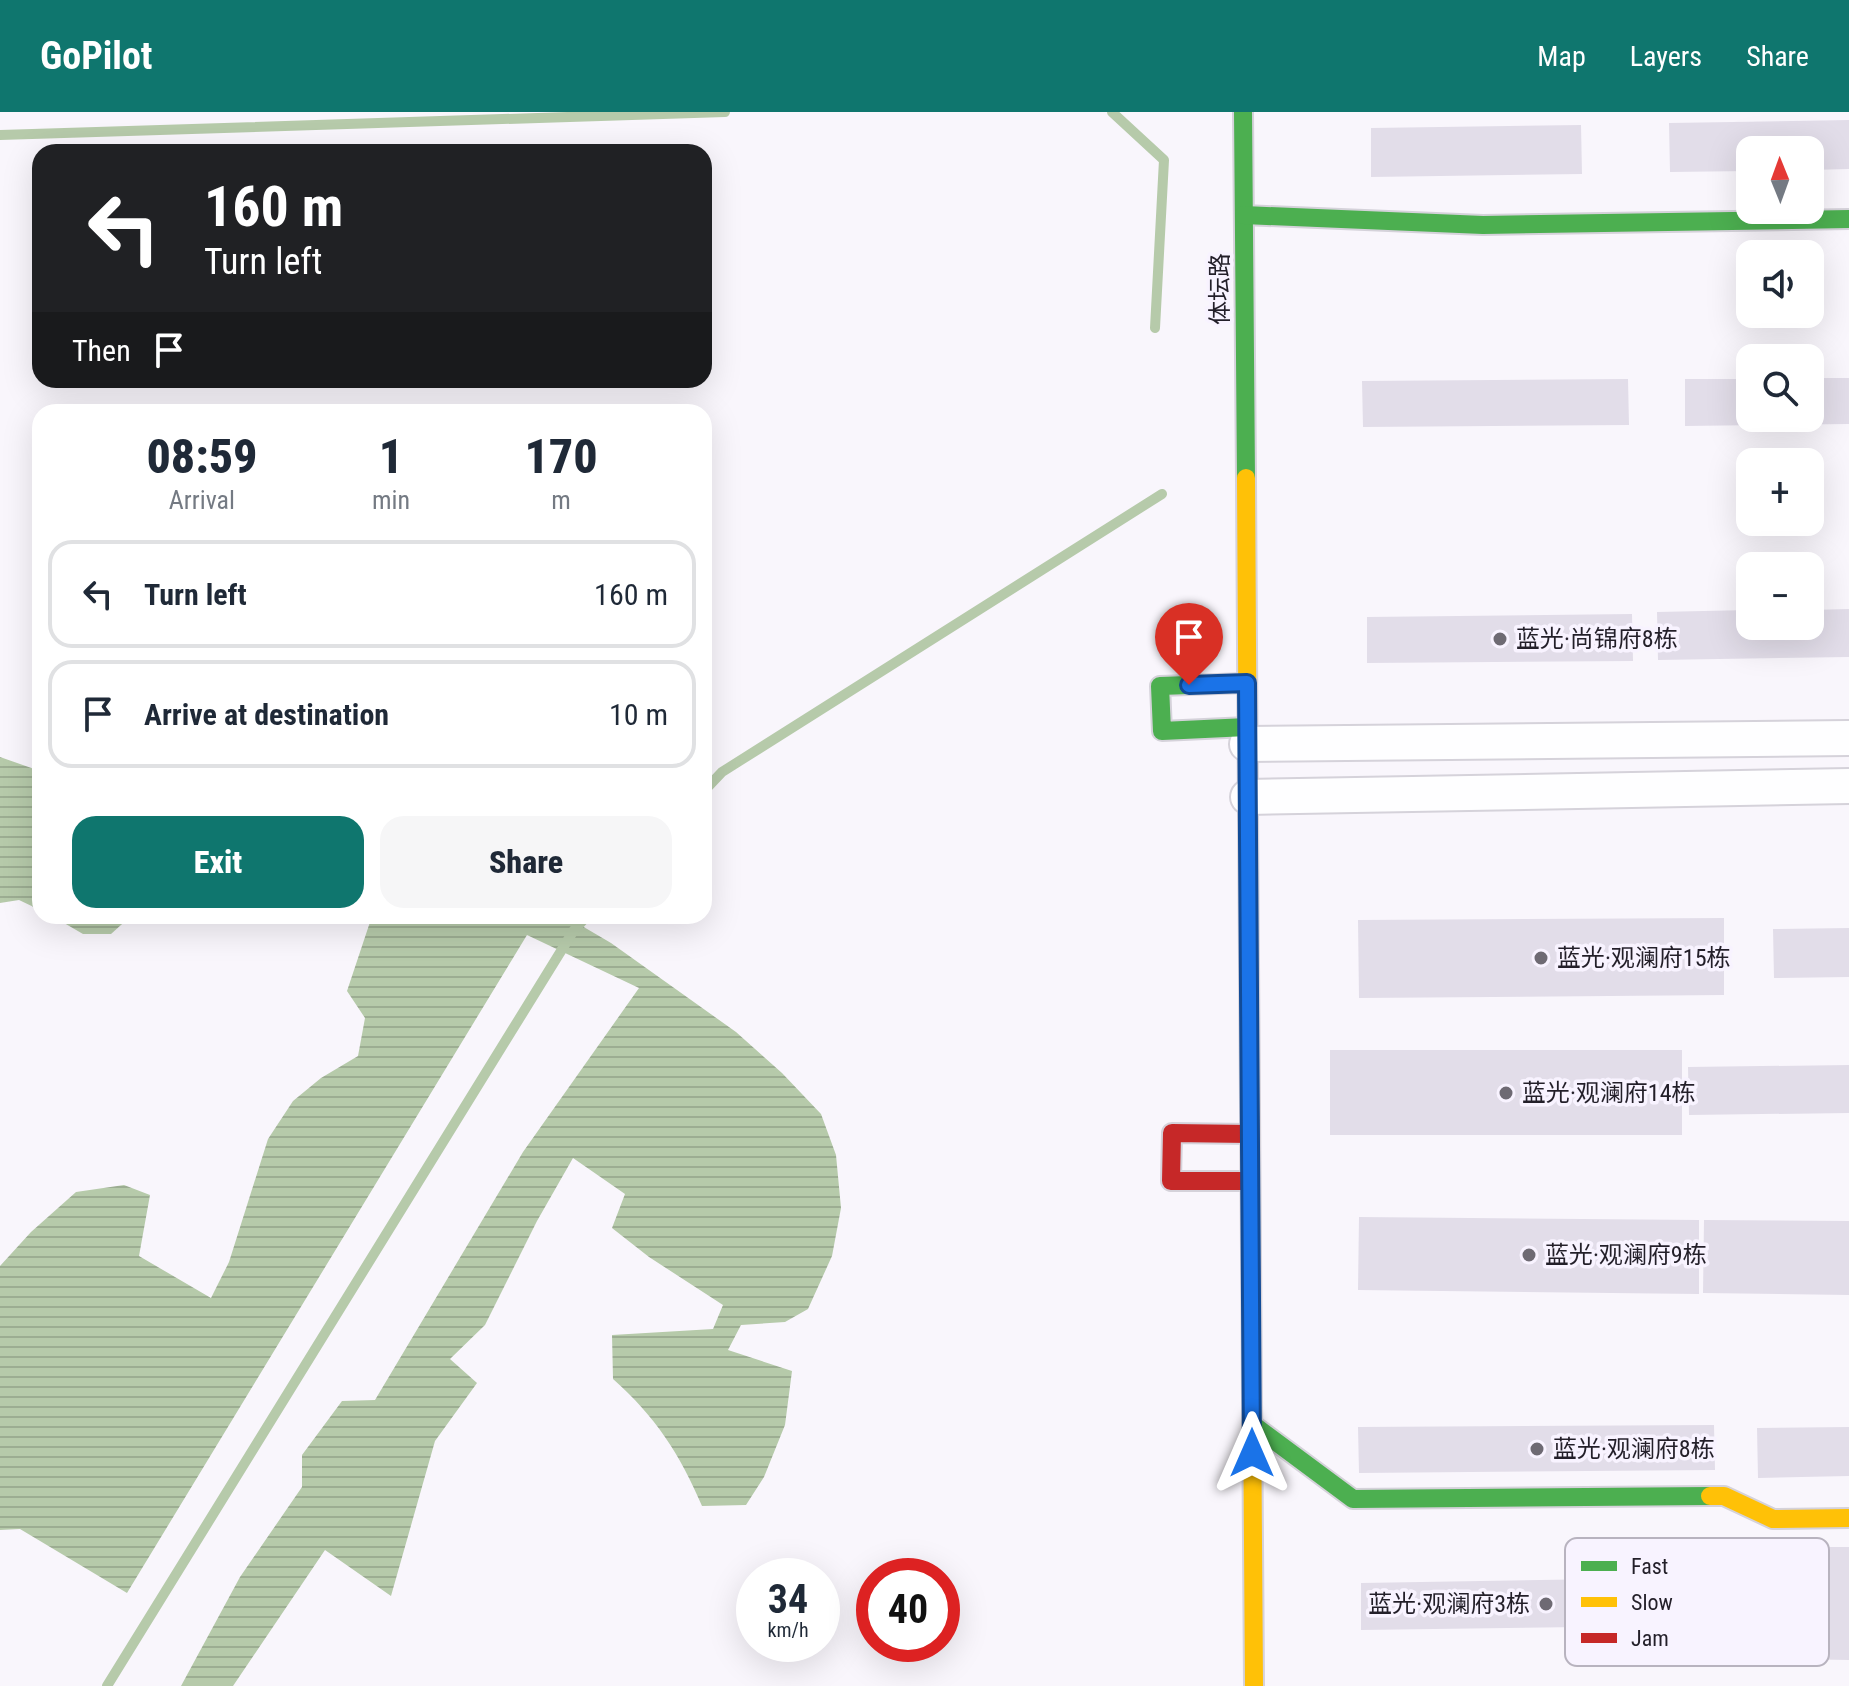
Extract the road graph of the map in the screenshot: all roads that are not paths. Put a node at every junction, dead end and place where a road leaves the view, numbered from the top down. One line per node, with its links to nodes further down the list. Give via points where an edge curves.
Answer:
1 (1243, 112): 2 (street, 体坛路)
2 (1244, 215): 3 (street, via 1483,225); 4 (street, 体坛路)
3 (1849, 219)
4 (1247, 683): 5 (street, 体坛路); 5 (street, via 1160,686 1162,731)
5 (1247, 736): 6 (street); 8 (street, 体坛路)
6 (1849, 738)
7 (1849, 786): 8 (street)
8 (1248, 797): 9 (street, 体坛路)
9 (1250, 1134): 10 (street, 体坛路); 10 (street, via 1172,1133 1171,1181)
10 (1250, 1181): 11 (street, 体坛路)
11 (1252, 1424): 12 (street, via 1353,1499 1724,1496 1773,1519); 13 (street, 体坛路)
12 (1849, 1518)
13 (1254, 1686)

